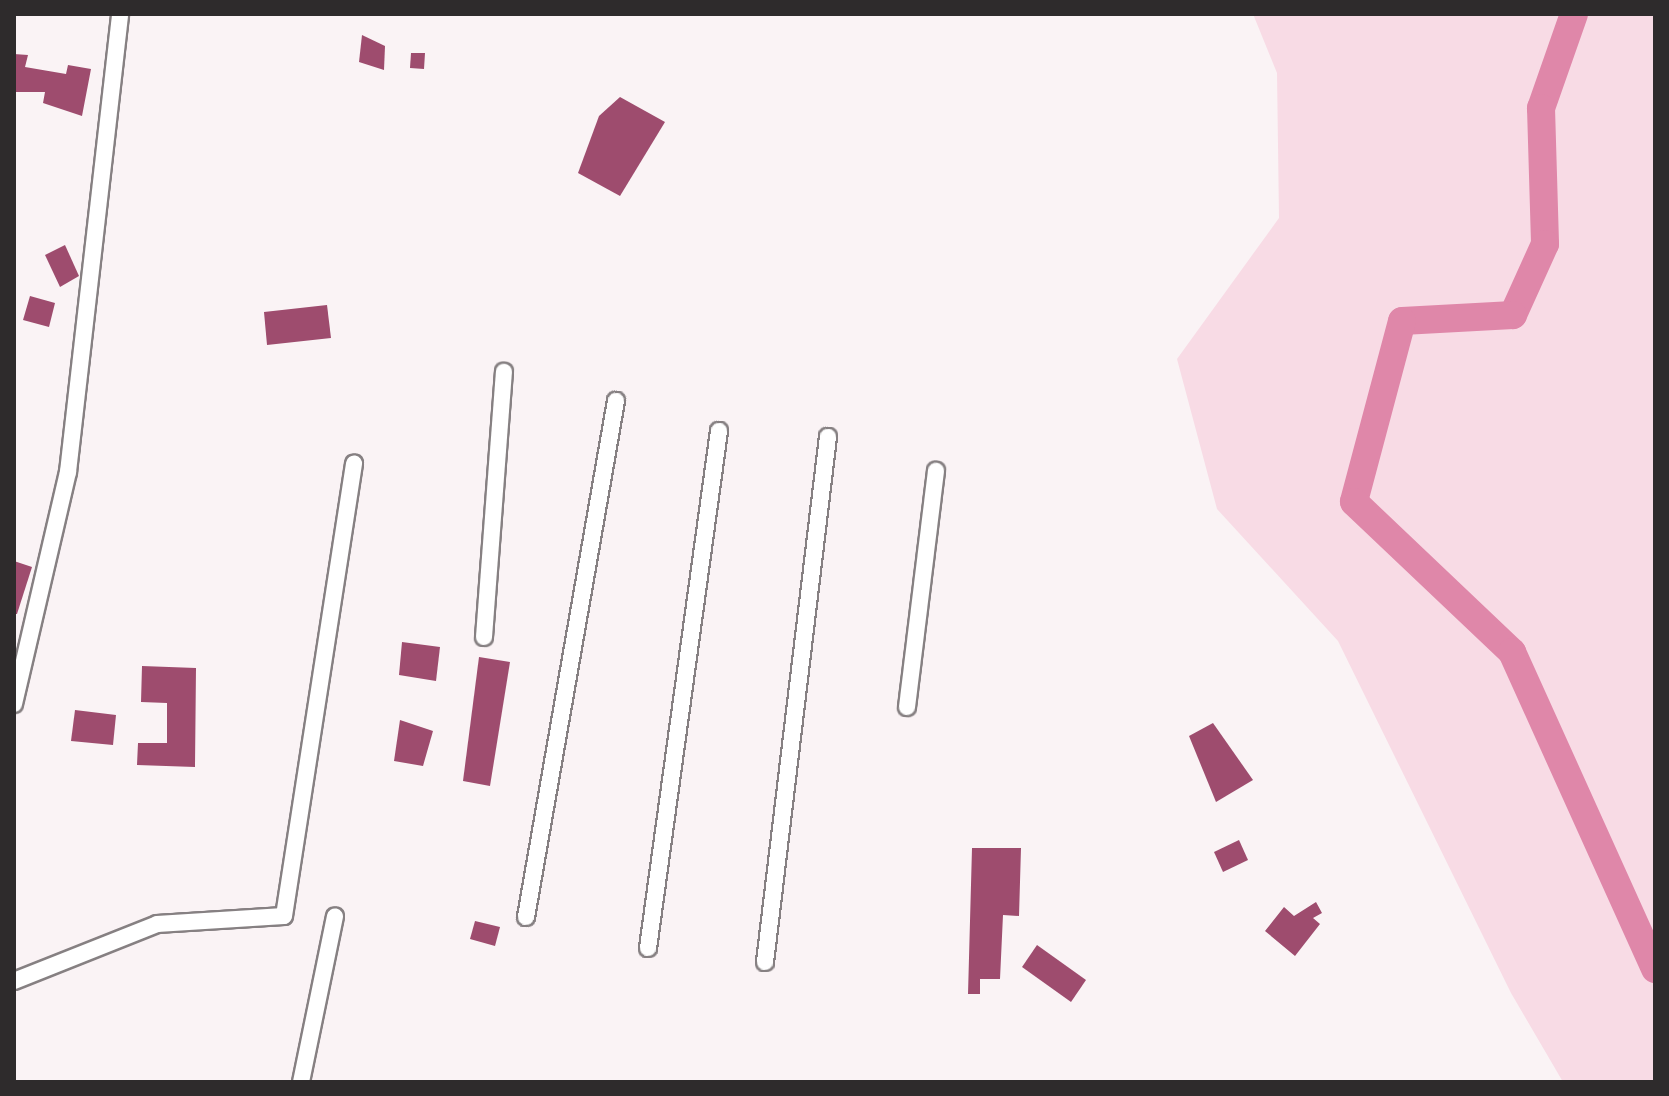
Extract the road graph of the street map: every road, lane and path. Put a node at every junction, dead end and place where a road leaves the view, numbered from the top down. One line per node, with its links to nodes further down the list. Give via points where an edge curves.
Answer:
1 (120, 14): 9 (street, via 68,472)
2 (504, 372): 8 (street)
3 (616, 401): 12 (street)
4 (719, 431): 13 (street)
5 (828, 437): 14 (street)
6 (354, 463): 15 (street, via 284,916 157,924)
7 (936, 471): 10 (street)
8 (484, 637)
9 (14, 704)
10 (907, 707)
11 (335, 916): 16 (street)
12 (526, 917)
13 (648, 948)
14 (765, 962)
15 (14, 981)
16 (301, 1082)

